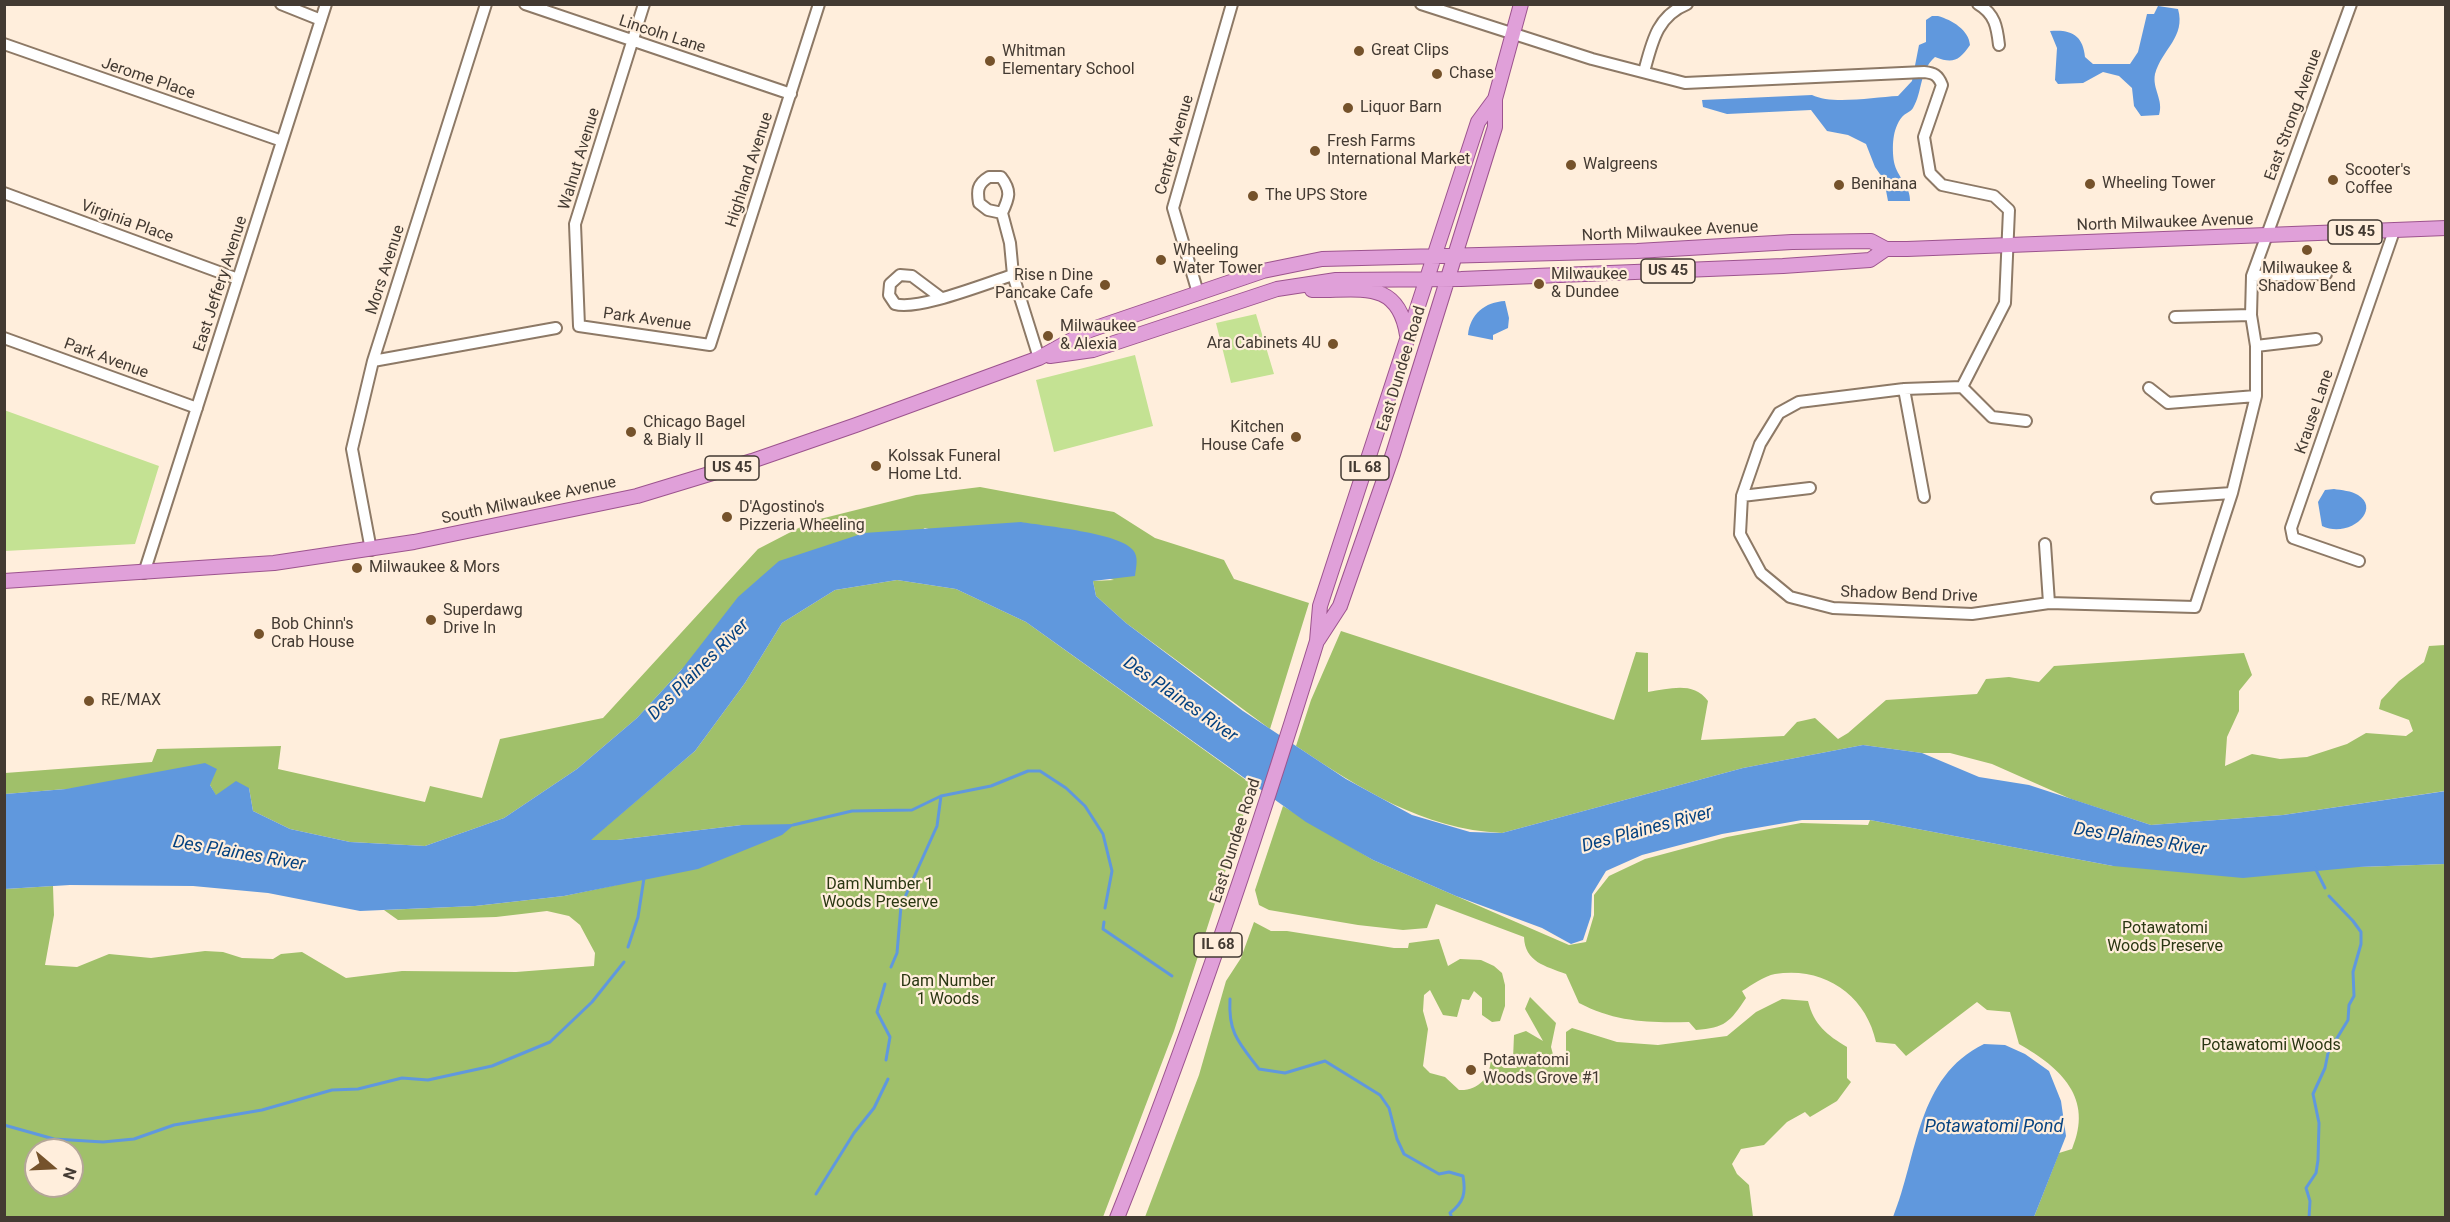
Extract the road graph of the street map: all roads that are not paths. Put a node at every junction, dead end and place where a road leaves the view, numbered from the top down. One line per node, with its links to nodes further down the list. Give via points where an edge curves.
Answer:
1 (280, 4): 14 (street)
2 (326, 4): 14 (street, East Jeffery Avenue)
3 (486, 4): 51 (street, Mors Avenue)
4 (525, 4): 16 (street, Lincoln Lane)
5 (644, 4): 16 (street, Walnut Avenue)
6 (819, 4): 20 (street, Highland Avenue)
7 (1232, 4): 39 (street, Center Avenue, via 1173,208)
8 (1421, 4): 15 (street)
9 (1521, 4): 15 (main road, East Dundee Road / IL 68)
10 (1687, 4): 19 (street, via 1671,11 1662,22)
11 (1978, 4): 13 (street)
12 (2351, 4): 27 (street, East Strong Avenue)
13 (1993, 8): 18 (street)
14 (321, 20): 22 (street, East Jeffery Avenue)
15 (1513, 34): 19 (street); 21 (main road, East Dundee Road / IL 68)
16 (632, 41): 20 (street, Lincoln Lane); 43 (street, Walnut Avenue, via 575,224)
17 (4, 44): 22 (street, Jerome Place)
18 (1999, 45)
19 (1644, 72): 28 (street, via 1685,83 1933,73 1942,85 1924,137 1930,173 1942,185 1994,196 2003,203 2009,210)
20 (790, 94): 48 (street, Highland Avenue)
21 (1495, 99): 30 (main road, East Dundee Road / IL 68, via 1478,122); 31 (main road, East Dundee Road / IL 68, via 1495,127)
22 (282, 141): 35 (street, East Jeffery Avenue)
23 (4, 193): 35 (street, Virginia Place)
24 (1002, 213): 33 (street)
25 (2445, 228): 26 (main road, North Milwaukee Avenue / US 45)
26 (2394, 231): 27 (main road, North Milwaukee Avenue / US 45); 65 (street, Krause Lane, via 2291,528 2293,538)
27 (2265, 236): 28 (main road, North Milwaukee Avenue / US 45); 34 (street, Shadow Bend Drive)
28 (2006, 245): 29 (main road, North Milwaukee Avenue / US 45); 52 (street, via 2005,303)
29 (1886, 249): 31 (main road, North Milwaukee Avenue / US 45, via 1871,241 1792,242 1637,251); 36 (main road, North Milwaukee Avenue / US 45, via 1870,260 1783,266)
30 (1434, 255): 31 (main road, South Milwaukee Avenue / US 45); 37 (main road, East Dundee Road / IL 68); 39 (main road, South Milwaukee Avenue / US 45, via 1322,260 1263,271)
31 (1455, 255): 36 (main road, East Dundee Road / IL 68)
32 (2326, 274): 34 (street)
33 (1013, 275): 40 (street); 50 (street)
34 (2252, 276): 41 (street, Shadow Bend Drive)
35 (238, 279): 56 (street, East Jeffery Avenue)
36 (1448, 279): 37 (main road, South Milwaukee Avenue / US 45); 69 (main road, East Dundee Road / IL 68, via 1340,606)
37 (1426, 280): 38 (main road, South Milwaukee Avenue / US 45, via 1336,280); 45 (main road, East Dundee Road / IL 68)
38 (1277, 289): 45 (main road, via 1383,294 1400,307); 50 (main road, South Milwaukee Avenue / US 45, via 1093,350)
39 (1198, 293): 50 (main road, South Milwaukee Avenue / US 45, via 1090,330)
40 (940, 297): 40 (street, via 905,307 895,304 889,295 890,284 900,275 912,276)
41 (2251, 315): 42 (street); 49 (street, Shadow Bend Drive)
42 (2175, 317)
43 (579, 326): 48 (street, Park Avenue)
44 (556, 328): 51 (street)
45 (1407, 336): 69 (main road, East Dundee Road / IL 68, via 1320,606)
46 (4, 338): 56 (street, Park Avenue)
47 (2316, 339): 49 (street)
48 (710, 345)
49 (2256, 346): 55 (street, Shadow Bend Drive)
50 (1039, 358): 64 (main road, South Milwaukee Avenue / US 45, via 684,483 577,510)
51 (373, 361): 64 (street, Mors Avenue, via 352,449)
52 (1962, 387): 54 (street, Shadow Bend Drive); 57 (street, via 1992,417)
53 (2149, 388): 55 (street, via 2168,403)
54 (1904, 389): 60 (street, Shadow Bend Drive, via 1799,402 1779,413 1760,444); 61 (street)
55 (2256, 396): 59 (street, Shadow Bend Drive)
56 (197, 408): 66 (street, East Jeffery Avenue)
57 (2026, 421)
58 (1810, 488): 60 (street)
59 (2232, 493): 62 (street); 68 (street, Shadow Bend Drive, via 2195,608)
60 (1742, 495): 68 (street, Shadow Bend Drive, via 1740,534 1761,573 1790,597 1833,608 1972,614)
61 (1924, 497)
62 (2157, 498)
63 (2045, 544): 68 (street)
64 (371, 550): 66 (main road, South Milwaukee Avenue / US 45, via 274,563)
65 (2359, 561)
66 (144, 573): 67 (main road, South Milwaukee Avenue / US 45)
67 (4, 581)
68 (2049, 603)
69 (1317, 641): 70 (main road, East Dundee Road / IL 68, via 1169,1087)
70 (1117, 1218)

